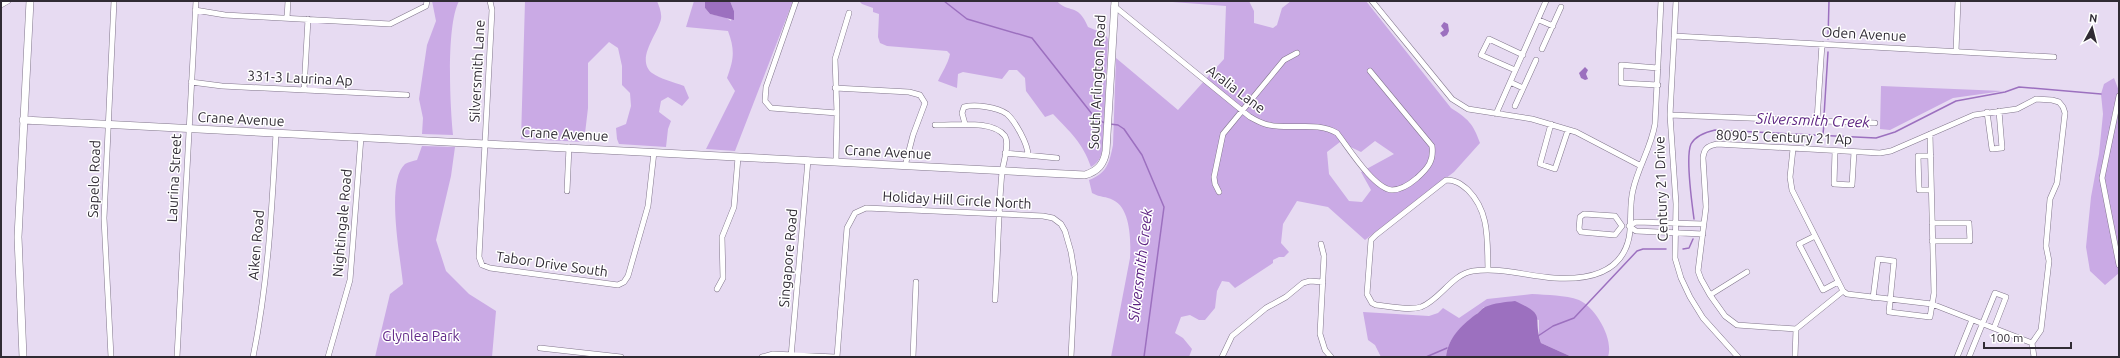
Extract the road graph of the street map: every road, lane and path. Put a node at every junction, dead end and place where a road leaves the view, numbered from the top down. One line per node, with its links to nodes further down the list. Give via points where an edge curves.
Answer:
1 (8, 1): 15 (street)
2 (30, 1): 49 (street)
3 (114, 1): 54 (street, Sapelo Road)
4 (196, 1): 17 (street, Laurina Street)
5 (288, 1): 19 (street)
6 (490, 1): 61 (street, Silversmith Lane, via 492,10)
7 (796, 1): 46 (street, via 766,88 764,101 771,108)
8 (1372, 1): 47 (street, via 1452,99 1468,109)
9 (1546, 1): 21 (street)
10 (1661, 1): 31 (street)
11 (1676, 1): 23 (street, Century 21 Drive)
12 (1958, 1): 26 (street)
13 (426, 3): 20 (street, via 390,24)
14 (1114, 3): 43 (street, Aralia Lane); 74 (street, South Arlington Road, via 1109,120)
15 (1, 5)
16 (1561, 8): 22 (street)
17 (195, 10): 19 (street, via 225,15); 34 (street, Laurina Street)
18 (848, 13): 37 (street, via 835,59)
19 (288, 18): 20 (street)
20 (308, 19): 39 (street)
21 (1539, 20): 22 (street); 28 (street)
22 (1553, 26): 25 (street)
23 (1674, 36): 24 (street, Oden Avenue); 48 (street, Century 21 Drive)
24 (1822, 44): 26 (street, Oden Avenue); 50 (street)
25 (1542, 49)
26 (1956, 51): 29 (street, Oden Avenue)
27 (1297, 53): 43 (street, via 1284,60)
28 (1523, 55): 32 (street); 32 (street, via 1489,39 1481,55)
29 (2054, 56)
30 (1536, 60): 38 (street)
31 (1658, 68): 36 (street); 36 (street, via 1621,65 1620,83)
32 (1515, 70): 35 (street)
33 (1370, 71): 43 (street, Aralia Lane, via 1432,146 1430,165 1411,183 1399,189 1386,188 1375,181 1332,130 1270,126 1260,123)
34 (191, 82): 39 (street, 331-3 Laurina Ap); 56 (street, Laurina Street)
35 (1510, 82): 38 (street); 47 (street)
36 (1658, 86): 76 (street, via 1652,139)
37 (836, 88): 46 (street); 75 (street, via 909,92 920,95 925,103)
38 (1523, 88): 42 (street)
39 (304, 90): 40 (street, 331-3 Laurina Ap)
40 (407, 95)
41 (2119, 96): 93 (street, via 2102,178)
42 (1515, 106)
43 (1242, 110): 80 (street, via 1223,134 1219,146 1214,177)
44 (1999, 111): 45 (street, 8090-5 Century 21 Ap); 45 (street, via 2002,148 1992,149); 110 (street, 8090-5 Century 21 Ap, via 2017,109 2036,99 2045,99 2059,102 2065,113 2057,183 2050,199 2046,246 2049,261 2041,330)
45 (1987, 112): 59 (street, 8090-5 Century 21 Ap)
46 (837, 113): 73 (street)
47 (1496, 114): 53 (street)
48 (1670, 115): 50 (street); 82 (street, Century 21 Drive)
49 (23, 120): 54 (street, Crane Avenue); 113 (street, via 18,237)
50 (1817, 120): 51 (street)
51 (1875, 123)
52 (965, 124): 55 (street); 67 (street, via 998,130 1006,137); 68 (street, via 962,113 964,107 1001,111 1008,115 1023,138 1028,147)
53 (1551, 124): 57 (street); 57 (street, via 1540,164 1555,170)
54 (108, 125): 56 (street, Crane Avenue); 114 (street, Sapelo Road, via 104,218)
55 (935, 125)
56 (189, 129): 58 (street, Crane Avenue); 115 (street, Laurina Street)
57 (1568, 130): 76 (street, via 1587,137)
58 (276, 133): 60 (street, Crane Avenue); 116 (street, Aiken Road, via 270,243 261,317)
59 (1930, 134): 66 (street, 8090-5 Century 21 Ap, via 1891,151); 69 (street)
60 (361, 137): 61 (street, Crane Avenue); 117 (street, Nightingale Road, via 350,280)
61 (484, 142): 62 (street, Crane Avenue); 92 (street, Silversmith Lane)
62 (569, 148): 65 (street, Crane Avenue); 79 (street)
63 (1793, 149): 64 (street, 8090-5 Century 21 Ap); 84 (street, 8090-5 Century 21 Ap, via 1709,145 1704,151 1703,158 1706,207); 89 (street, via 1790,177 1792,190)
64 (1836, 151): 66 (street, 8090-5 Century 21 Ap); 66 (street, via 1834,184 1852,185)
65 (654, 152): 70 (street, Crane Avenue); 92 (street, Tabor Drive South, via 648,206 628,276 624,282 618,285 490,268)
66 (1854, 152)
67 (1005, 153): 68 (street); 77 (street)
68 (1028, 155): 71 (street)
69 (1931, 156): 78 (street); 78 (street, via 1918,156 1919,190)
70 (738, 157): 72 (street, Crane Avenue); 99 (street, via 734,207 722,238 723,278)
71 (1057, 158)
72 (808, 160): 73 (street, Crane Avenue); 112 (street, Singapore Road)
73 (836, 162): 75 (street, Crane Avenue)
74 (1102, 165): 77 (street, Crane Avenue, via 1092,172 1078,175)
75 (905, 166): 77 (street, Crane Avenue)
76 (1641, 166): 86 (street, via 1632,192)
77 (1002, 171): 81 (street)
78 (1931, 190): 83 (street)
79 (567, 191)
80 (1219, 192)
81 (1000, 214): 103 (street); 120 (street, Holiday Hill Circle North, via 866,208 854,213 847,228); 122 (street, Holiday Hill Circle North, via 1043,216 1059,222 1065,231 1075,277)
82 (1675, 223): 84 (street); 86 (street, via 1636,222); 87 (street, Century 21 Drive)
83 (1932, 223): 90 (street); 90 (street, via 1969,223 1970,241)
84 (1704, 224): 88 (street, 8090-5 Century 21 Ap)
85 (1622, 226): 85 (street, via 1615,216 1584,214 1580,217 1579,229 1582,232 1615,235); 86 (street)
86 (1629, 226): 87 (street, via 1636,231); 94 (street, via 1629,238 1616,262 1608,269 1588,277 1554,278 1497,269)
87 (1675, 233): 88 (street); 125 (street, Century 21 Drive, via 1675,258 1690,297 1703,318)
88 (1703, 234): 101 (street, 8090-5 Century 21 Ap, via 1698,271)
89 (1815, 236): 98 (street); 98 (street, via 1799,244 1823,290)
90 (1932, 241): 105 (street)
91 (1322, 244): 97 (street)
92 (480, 262)
93 (2119, 265)
94 (1488, 270): 94 (street, via 1486,221 1482,209 1474,196 1462,185 1446,180 1371,240 1367,294 1376,305 1420,307 1465,273)
95 (1747, 272): 101 (street)
96 (916, 282): 121 (street)
97 (1323, 282): 123 (street, via 1302,283 1286,297 1266,308 1232,336); 124 (street, via 1320,334 1325,350)
98 (1838, 282): 100 (street)
99 (717, 289)
100 (1843, 292): 102 (street); 109 (street)
101 (1710, 295): 109 (street, 8090-5 Century 21 Ap, via 1725,316 1737,325)
102 (1873, 298): 104 (street); 104 (street, via 1878,259 1894,261)
103 (995, 300)
104 (1890, 300): 105 (street); 105 (street, via 1889,312 1930,317)
105 (1932, 304): 106 (street)
106 (1972, 320): 107 (street); 127 (street)
107 (1983, 324): 108 (street); 108 (street, via 1995,293 2006,297); 128 (street)
108 (1994, 328): 110 (street)
109 (1796, 329): 126 (street)
110 (2032, 343): 129 (street)
111 (540, 348): 118 (street)
112 (791, 356): 119 (street, via 773,354); 120 (street)
113 (23, 357)
114 (111, 357)
115 (177, 357)
116 (253, 357)
117 (328, 357)
118 (621, 357)
119 (762, 357)
120 (836, 357)
121 (913, 357)
122 (1071, 357)
123 (1222, 357)
124 (1331, 357)
125 (1738, 357)
126 (1794, 357)
127 (1957, 357)
128 (1969, 357)
129 (2034, 357)

